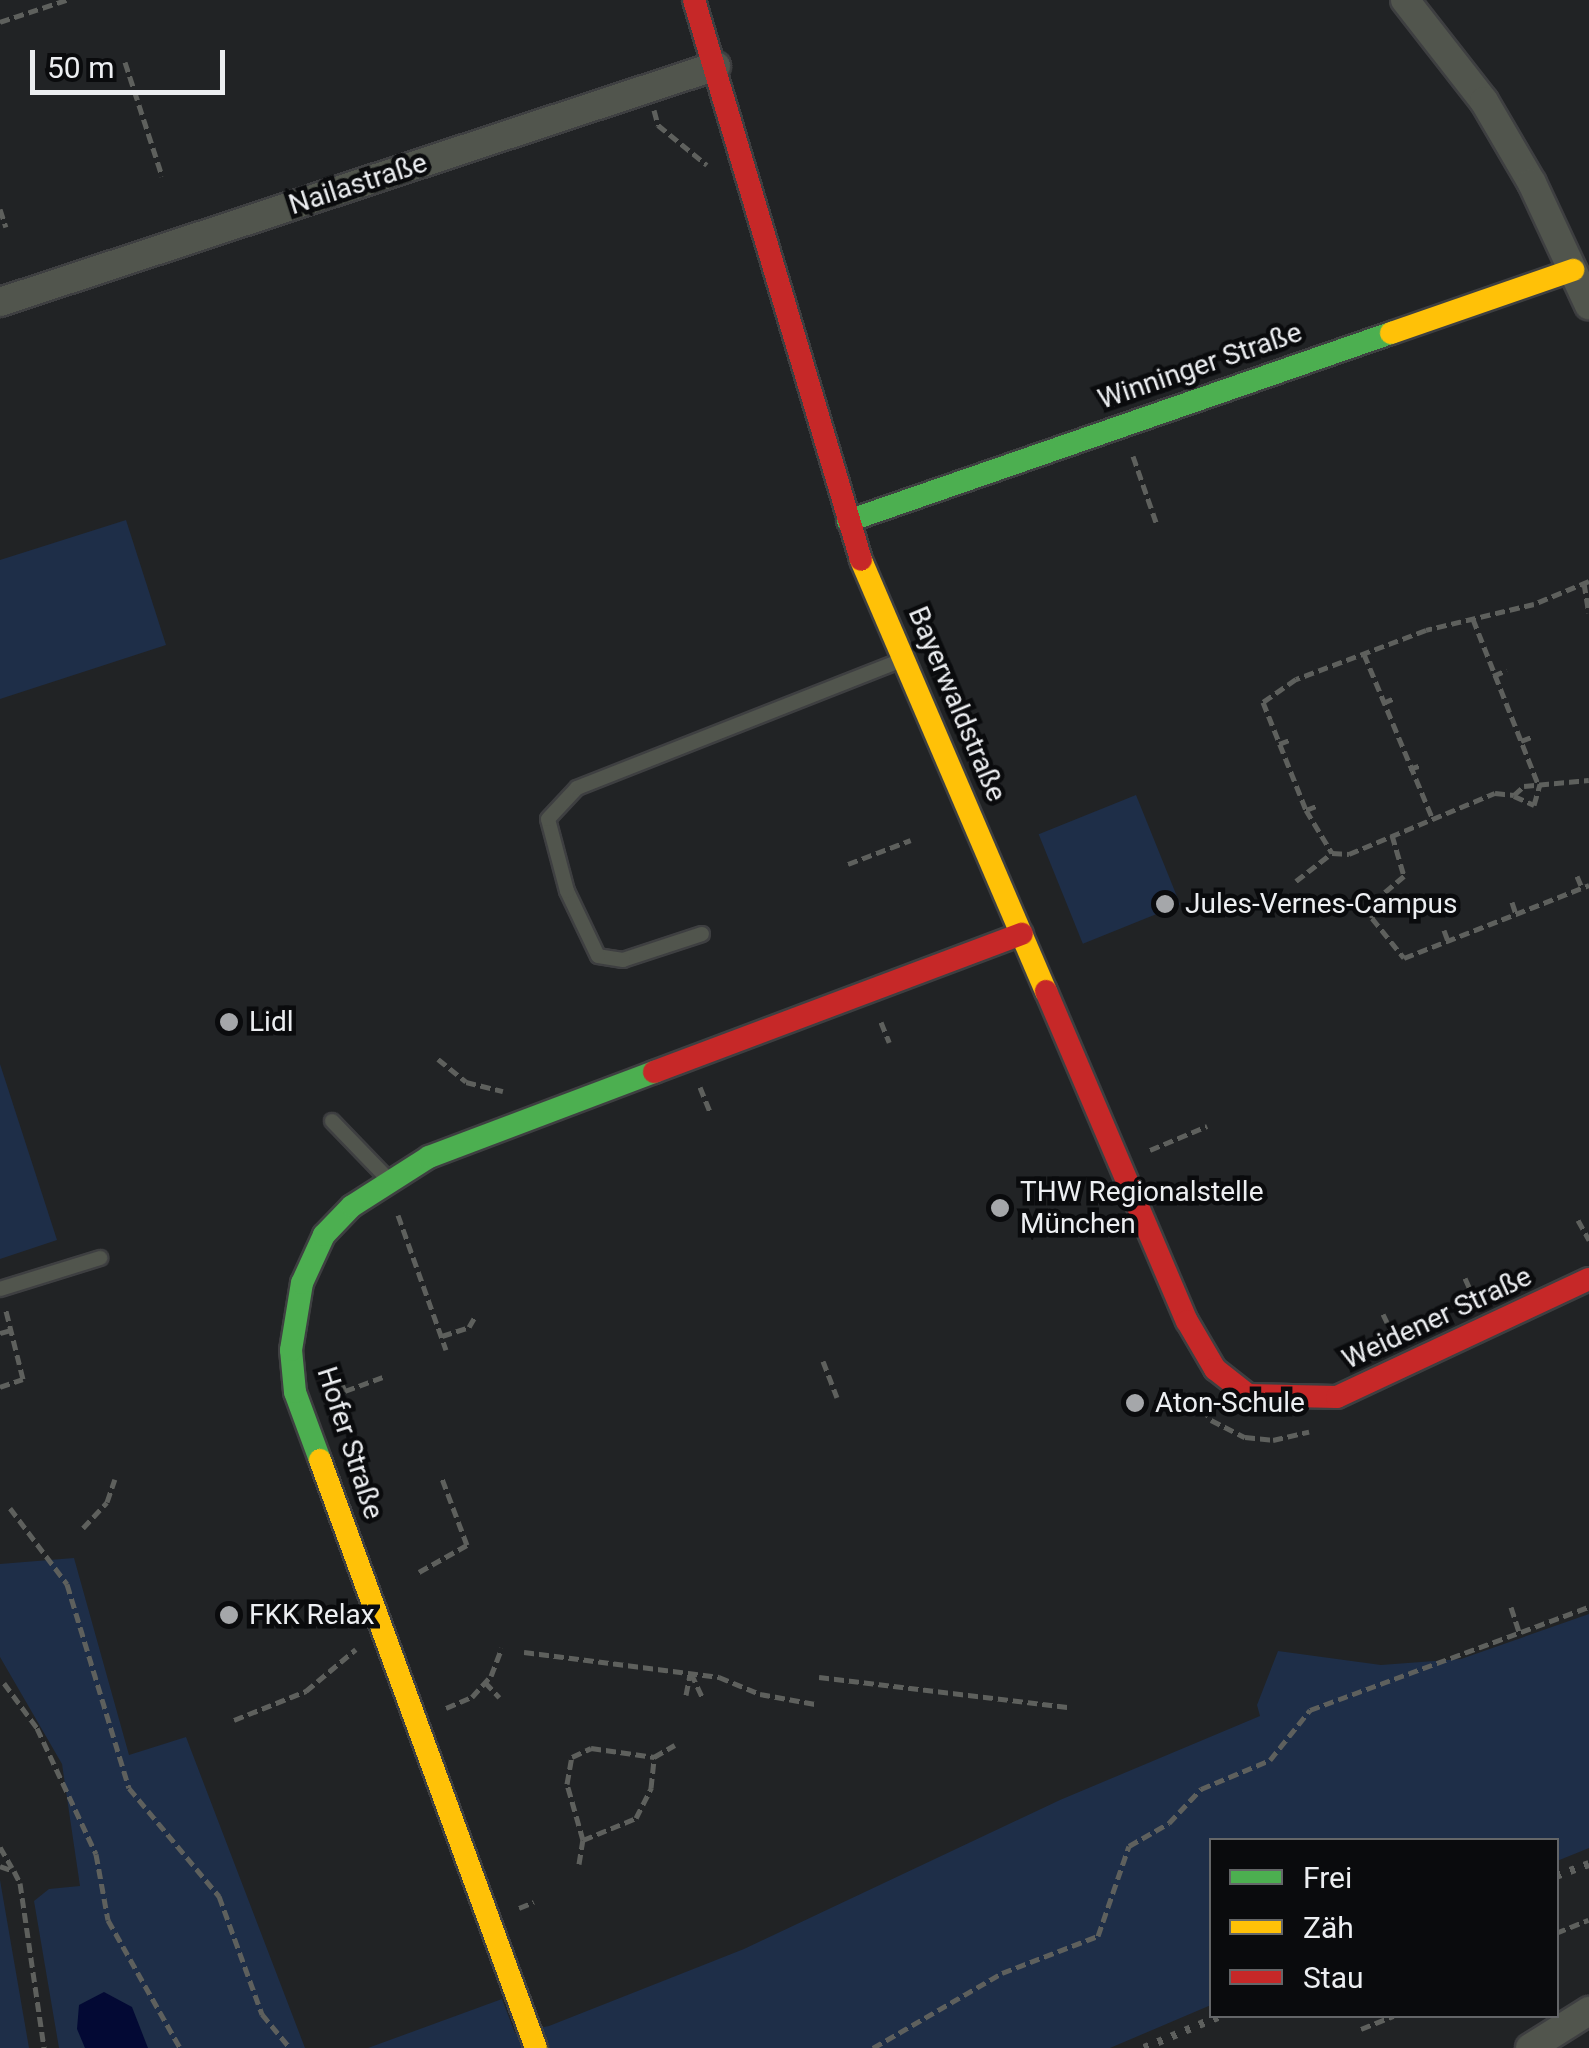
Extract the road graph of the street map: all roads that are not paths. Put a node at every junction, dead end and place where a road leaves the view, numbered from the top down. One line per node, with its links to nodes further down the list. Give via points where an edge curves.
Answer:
1 (694, 0): 3 (street, Bayerwaldstraße)
2 (1404, 0): 4 (street, via 1484,101)
3 (716, 66): 5 (street, Nailastraße); 7 (street, Bayerwaldstraße)
4 (1573, 270): 6 (street); 7 (street, Winninger Straße)
5 (0, 302)
6 (1589, 305)
7 (848, 521): 8 (street, Bayerwaldstraße)
8 (905, 659): 9 (lane, via 577,788 548,818 566,891 598,956 623,960); 10 (street, Bayerwaldstraße)
9 (702, 934)
10 (1022, 934): 12 (street, Hofer Straße, via 446,1150); 16 (street, Bayerwaldstraße, via 1187,1320 1214,1370)
11 (332, 1121): 12 (lane)
12 (387, 1179): 18 (street, Hofer Straße, via 324,1235 302,1283 291,1350 296,1392)
13 (100, 1258): 15 (lane)
14 (1589, 1279): 16 (street, Weidener Straße, via 1363,1389 1308,1402)
15 (2, 1295)
16 (1248, 1395)
17 (1589, 2011): 19 (street)
18 (536, 2048)
19 (1530, 2048)

